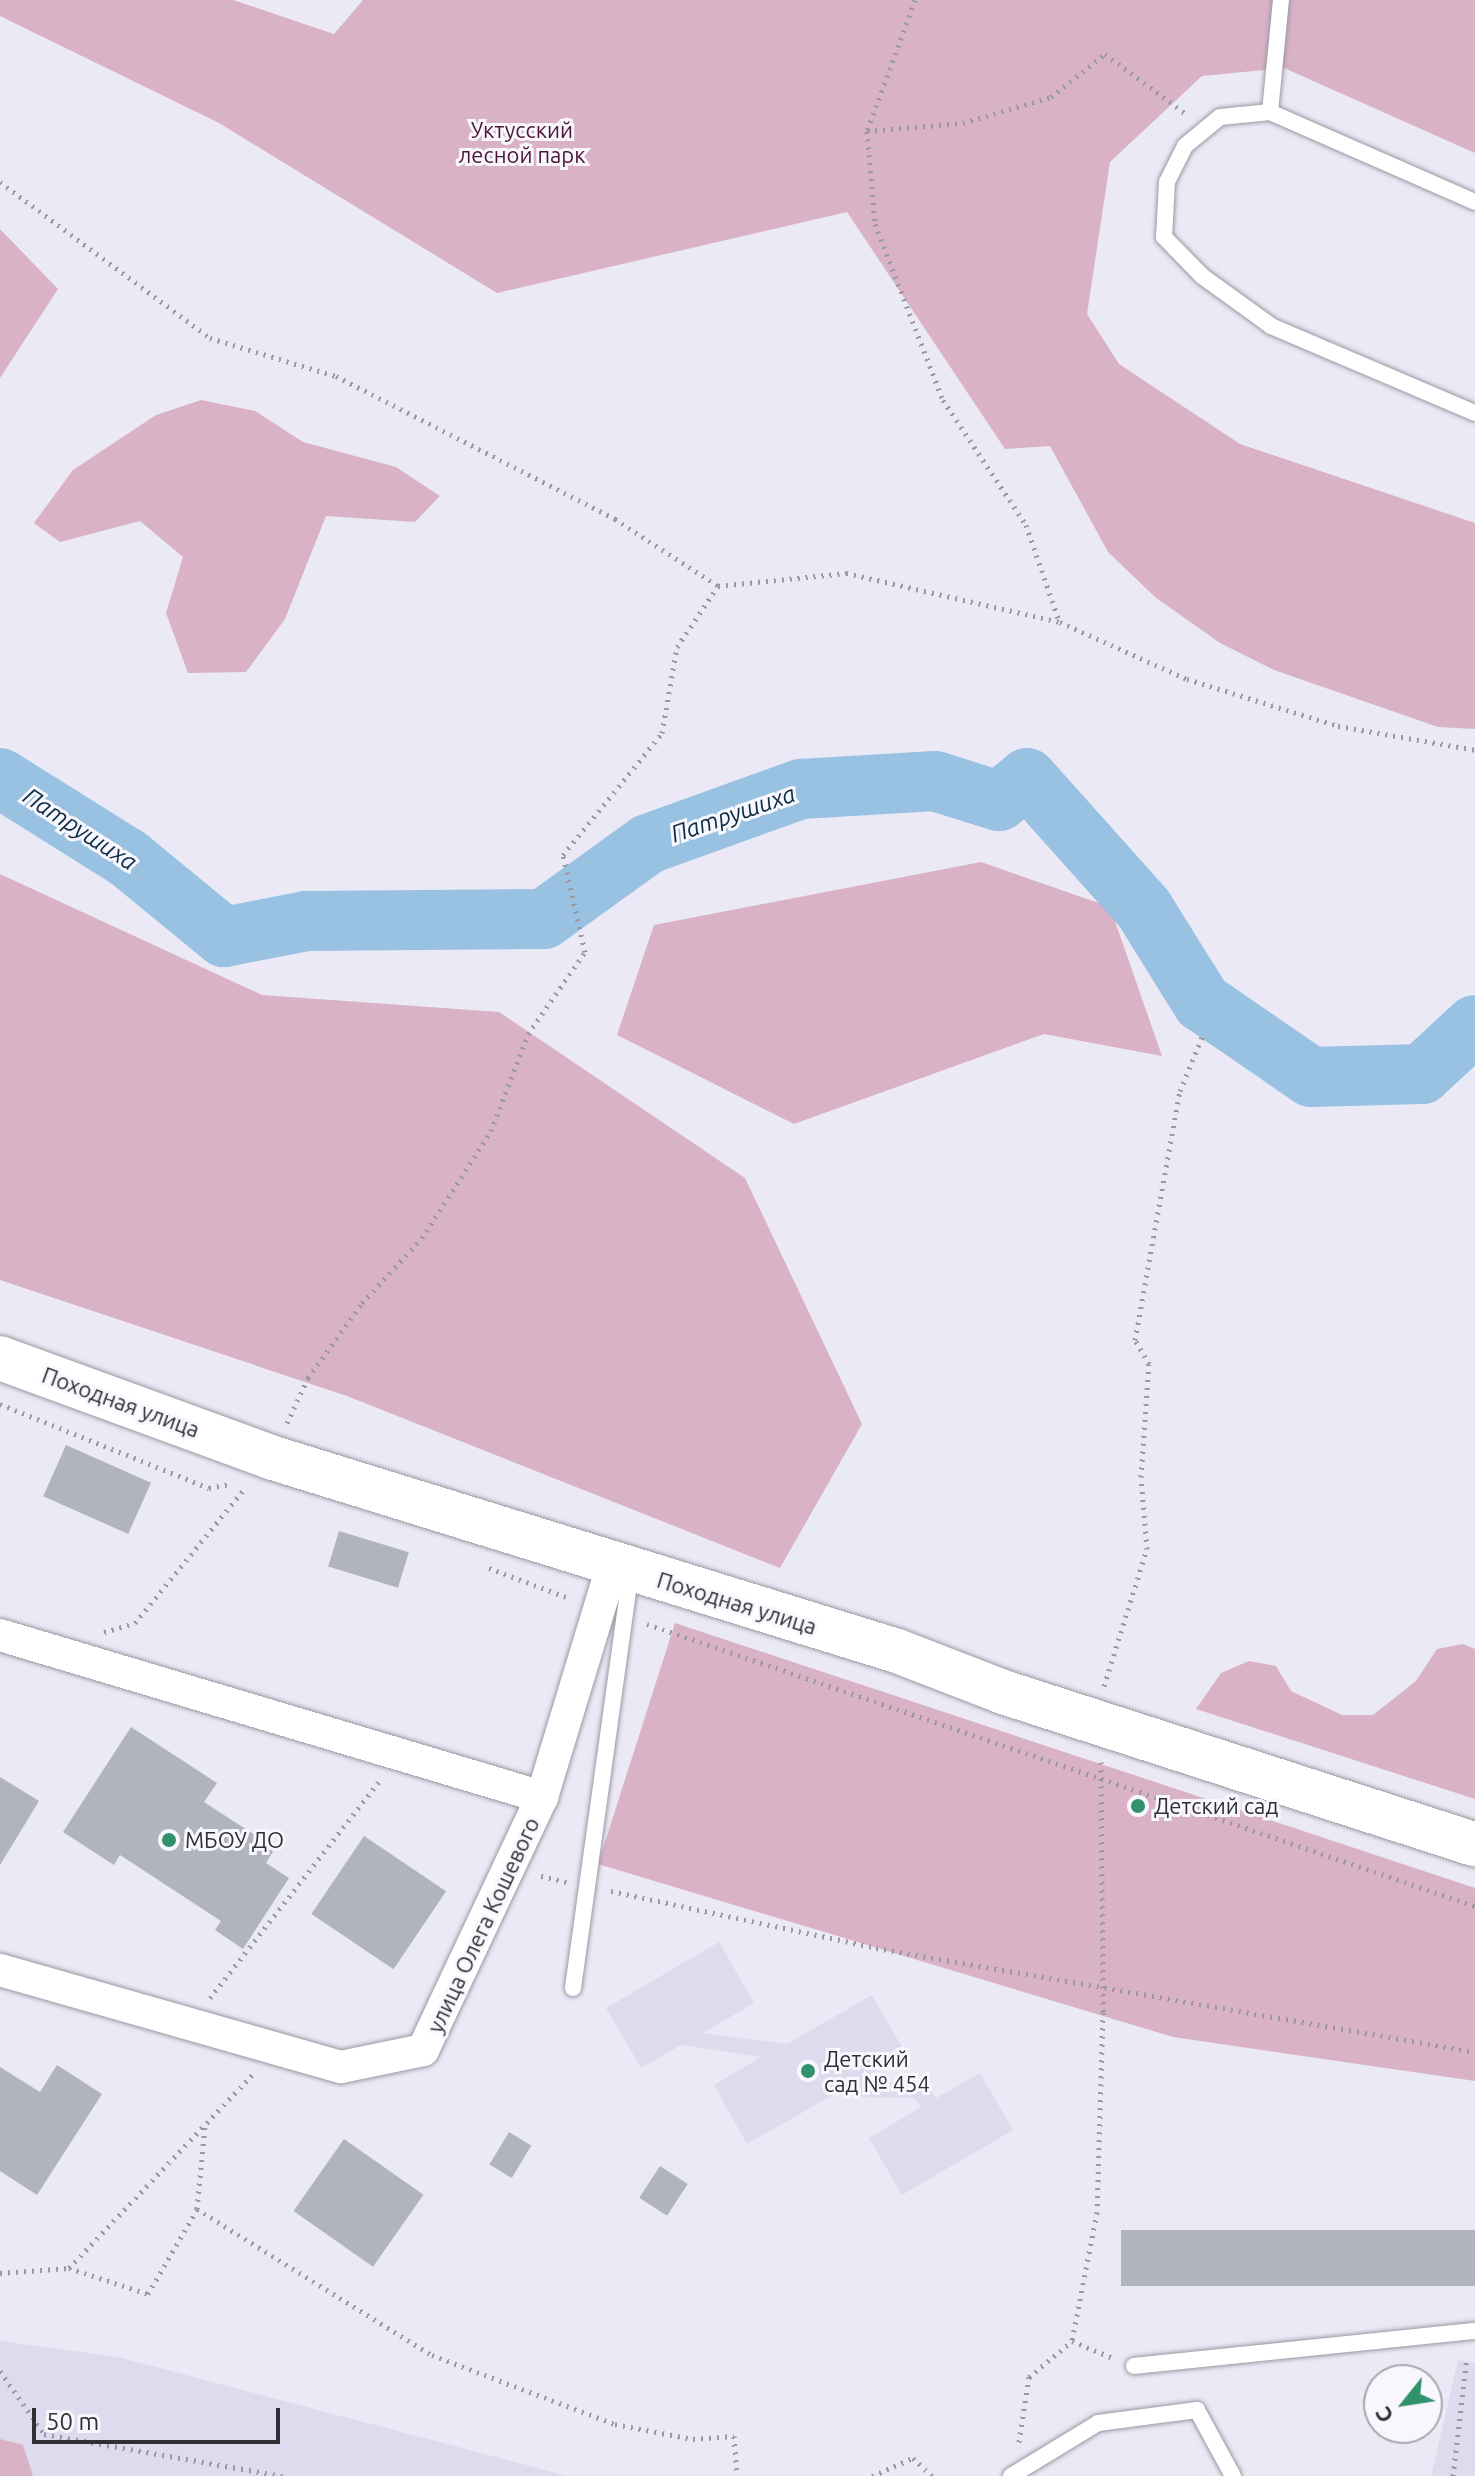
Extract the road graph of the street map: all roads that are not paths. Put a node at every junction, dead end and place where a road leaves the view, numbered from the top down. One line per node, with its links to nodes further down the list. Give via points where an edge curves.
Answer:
1 (1281, 0): 2 (lane)
2 (1270, 112): 3 (lane); 4 (lane, via 1220,117 1185,146 1167,182 1164,237 1202,276 1271,326)
3 (1475, 202)
4 (1475, 413)
5 (0, 1358): 6 (main road, Походная улица, via 270,1457)
6 (622, 1567): 7 (street, улица Олега Кошевого); 10 (main road, Походная улица)
7 (612, 1613): 9 (street, улица Олега Кошевого); 12 (lane)
8 (0, 1635): 9 (street)
9 (542, 1797): 11 (street, улица Олега Кошевого, via 423,2050 341,2067)
10 (1475, 1844)
11 (0, 1970)
12 (573, 1988)
13 (1472, 2332): 14 (lane)
14 (1134, 2366)
15 (1011, 2476): 16 (lane, via 1098,2423 1197,2410)
16 (1233, 2476)

